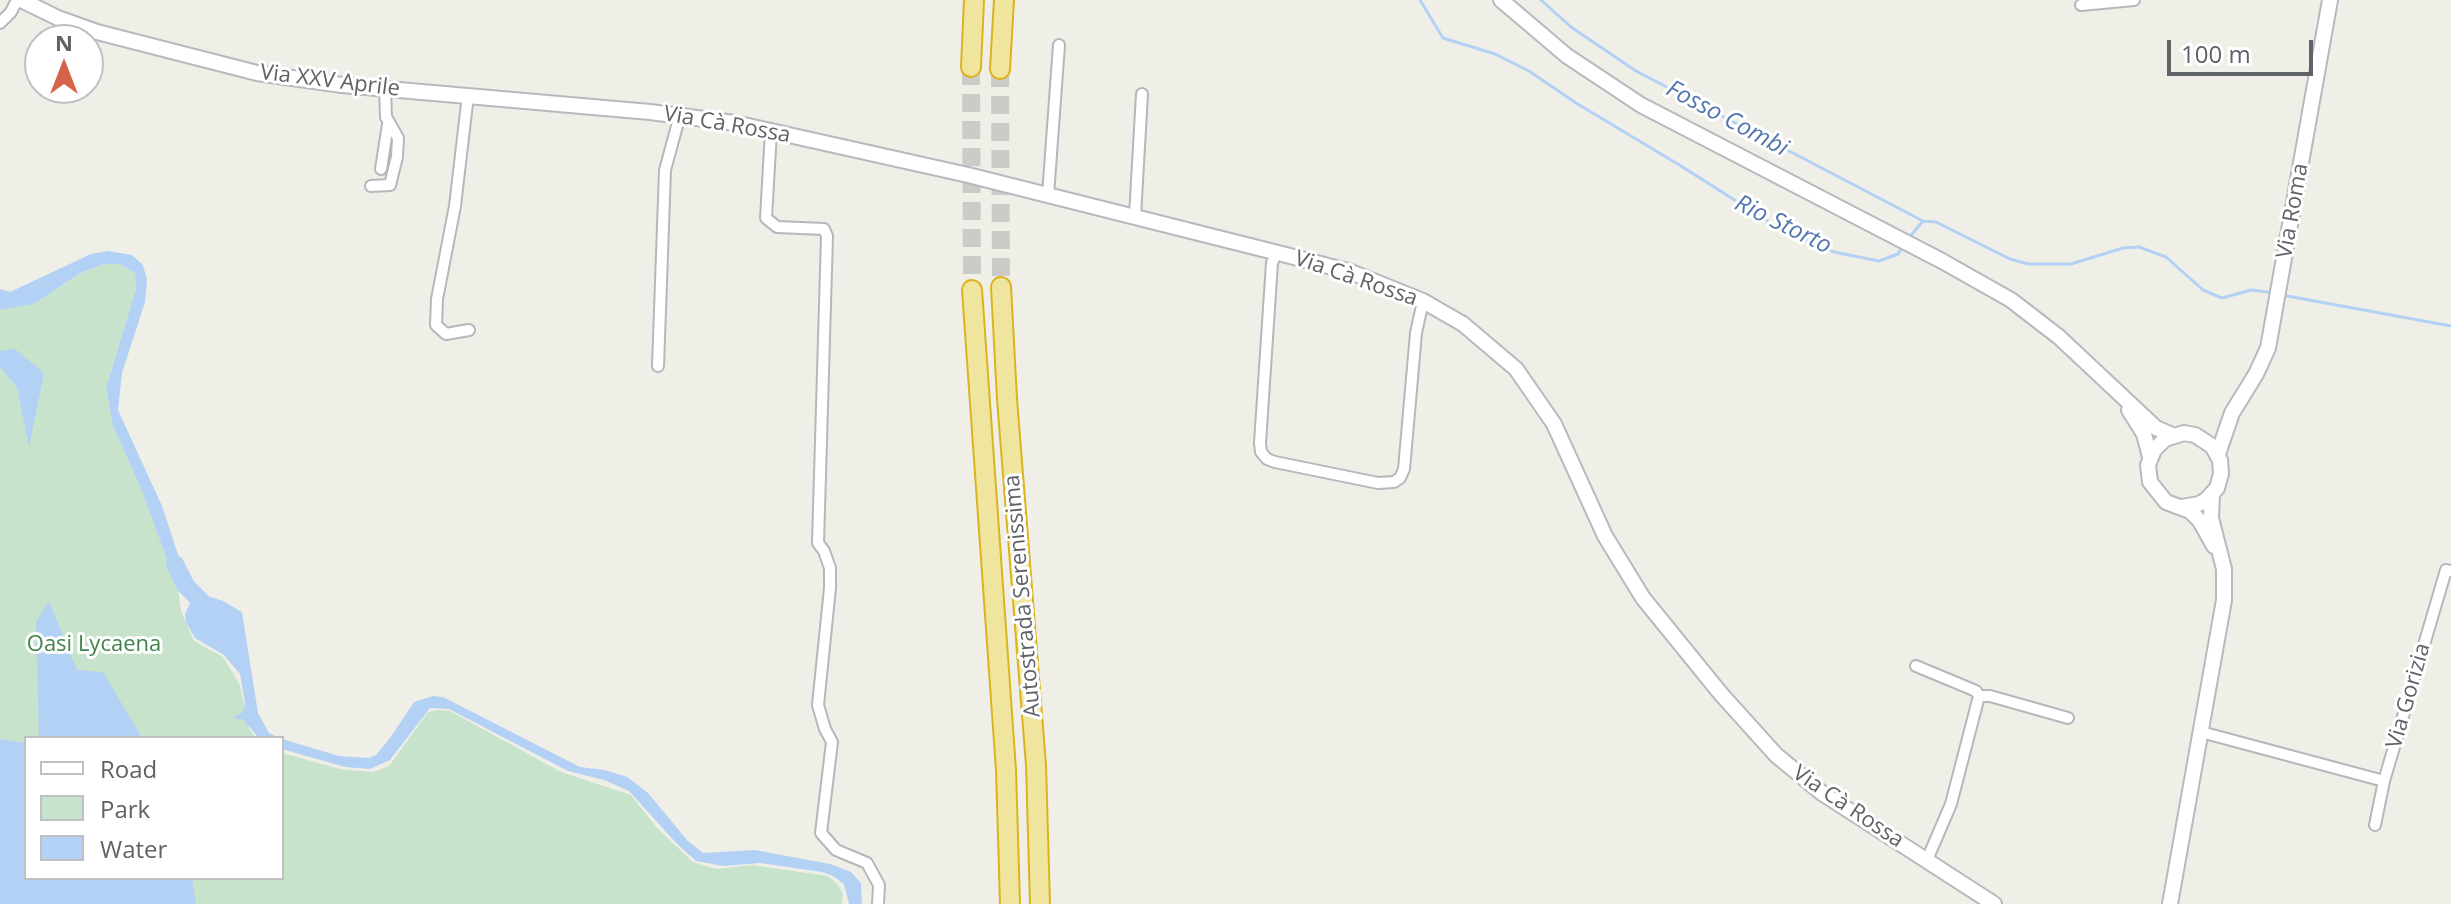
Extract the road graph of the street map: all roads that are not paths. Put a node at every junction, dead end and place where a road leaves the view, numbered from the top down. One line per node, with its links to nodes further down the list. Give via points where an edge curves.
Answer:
1 (19, 0): 8 (street); 12 (main road, Via XXV Aprile, via 97,32 175,54 257,73)
2 (974, 0): 10 (highway)
3 (1004, 0): 11 (highway)
4 (1501, 0): 29 (main road, via 1567,56 1641,105 1988,286 2030,314)
5 (2134, 0): 7 (street)
6 (2330, 0): 30 (main road, Via Roma, via 2268,348)
7 (2081, 5)
8 (0, 23)
9 (1059, 45): 21 (street)
10 (971, 67)
11 (1000, 69)
12 (385, 89): 14 (main road, Via XXV Aprile); 17 (street)
13 (1142, 94): 22 (street)
14 (468, 95): 15 (main road, Via XXV Aprile); 27 (street, via 436,325 446,334)
15 (650, 112): 16 (main road, Via Cà Rossa)
16 (680, 115): 18 (main road, Via Cà Rossa); 28 (street, via 665,170)
17 (388, 124): 19 (street); 20 (street, via 398,138 390,185)
18 (771, 131): 21 (main road, Via Cà Rossa); 46 (street, via 766,218 777,227 824,229 827,236 818,543 830,568 818,705 832,742 821,833 836,850 867,863 879,885)
19 (381, 169)
20 (371, 186)
21 (1048, 195): 22 (main road, Via Cà Rossa)
22 (1135, 216): 23 (main road, Via Cà Rossa)
23 (1277, 252): 26 (main road, Via Cà Rossa, via 1351,272); 26 (street, via 1272,263 1260,443 1261,452 1275,462 1378,483 1400,478)
24 (1001, 287): 48 (highway, Autostrada Serenissima, via 1036,765)
25 (972, 290): 47 (highway, Autostrada Serenissima, via 1006,770)
26 (1423, 301): 45 (main road, Via Cà Rossa, via 1463,324 1516,369 1554,424 1605,536 1643,598 1736,711 1796,774)
27 (469, 330)
28 (658, 366)
29 (2122, 399): 31 (main road); 34 (main road, via 2144,434)
30 (2232, 413): 32 (main road); 33 (main road)
31 (2172, 435): 32 (main road); 34 (main road)
32 (2195, 435): 33 (main road)
33 (2218, 454): 35 (main road, via 2221,474)
34 (2150, 457): 36 (main road, via 2153,490)
35 (2212, 494): 36 (main road, via 2199,504); 37 (main road)
36 (2182, 507): 37 (main road, via 2200,521)
37 (2219, 555): 42 (main road, via 2224,600)
38 (2451, 571): 43 (street, Via Gorizia, via 2446,570)
39 (1916, 666): 40 (street)
40 (1979, 696): 41 (street); 45 (street, via 1951,804)
41 (2068, 718)
42 (2201, 732): 43 (street); 50 (main road)
43 (2384, 781): 44 (street, Via Gorizia)
44 (2375, 825)
45 (1927, 860): 49 (main road, Via Cà Rossa)
46 (878, 904)
47 (1010, 904)
48 (1040, 904)
49 (1994, 904)
50 (2170, 904)

